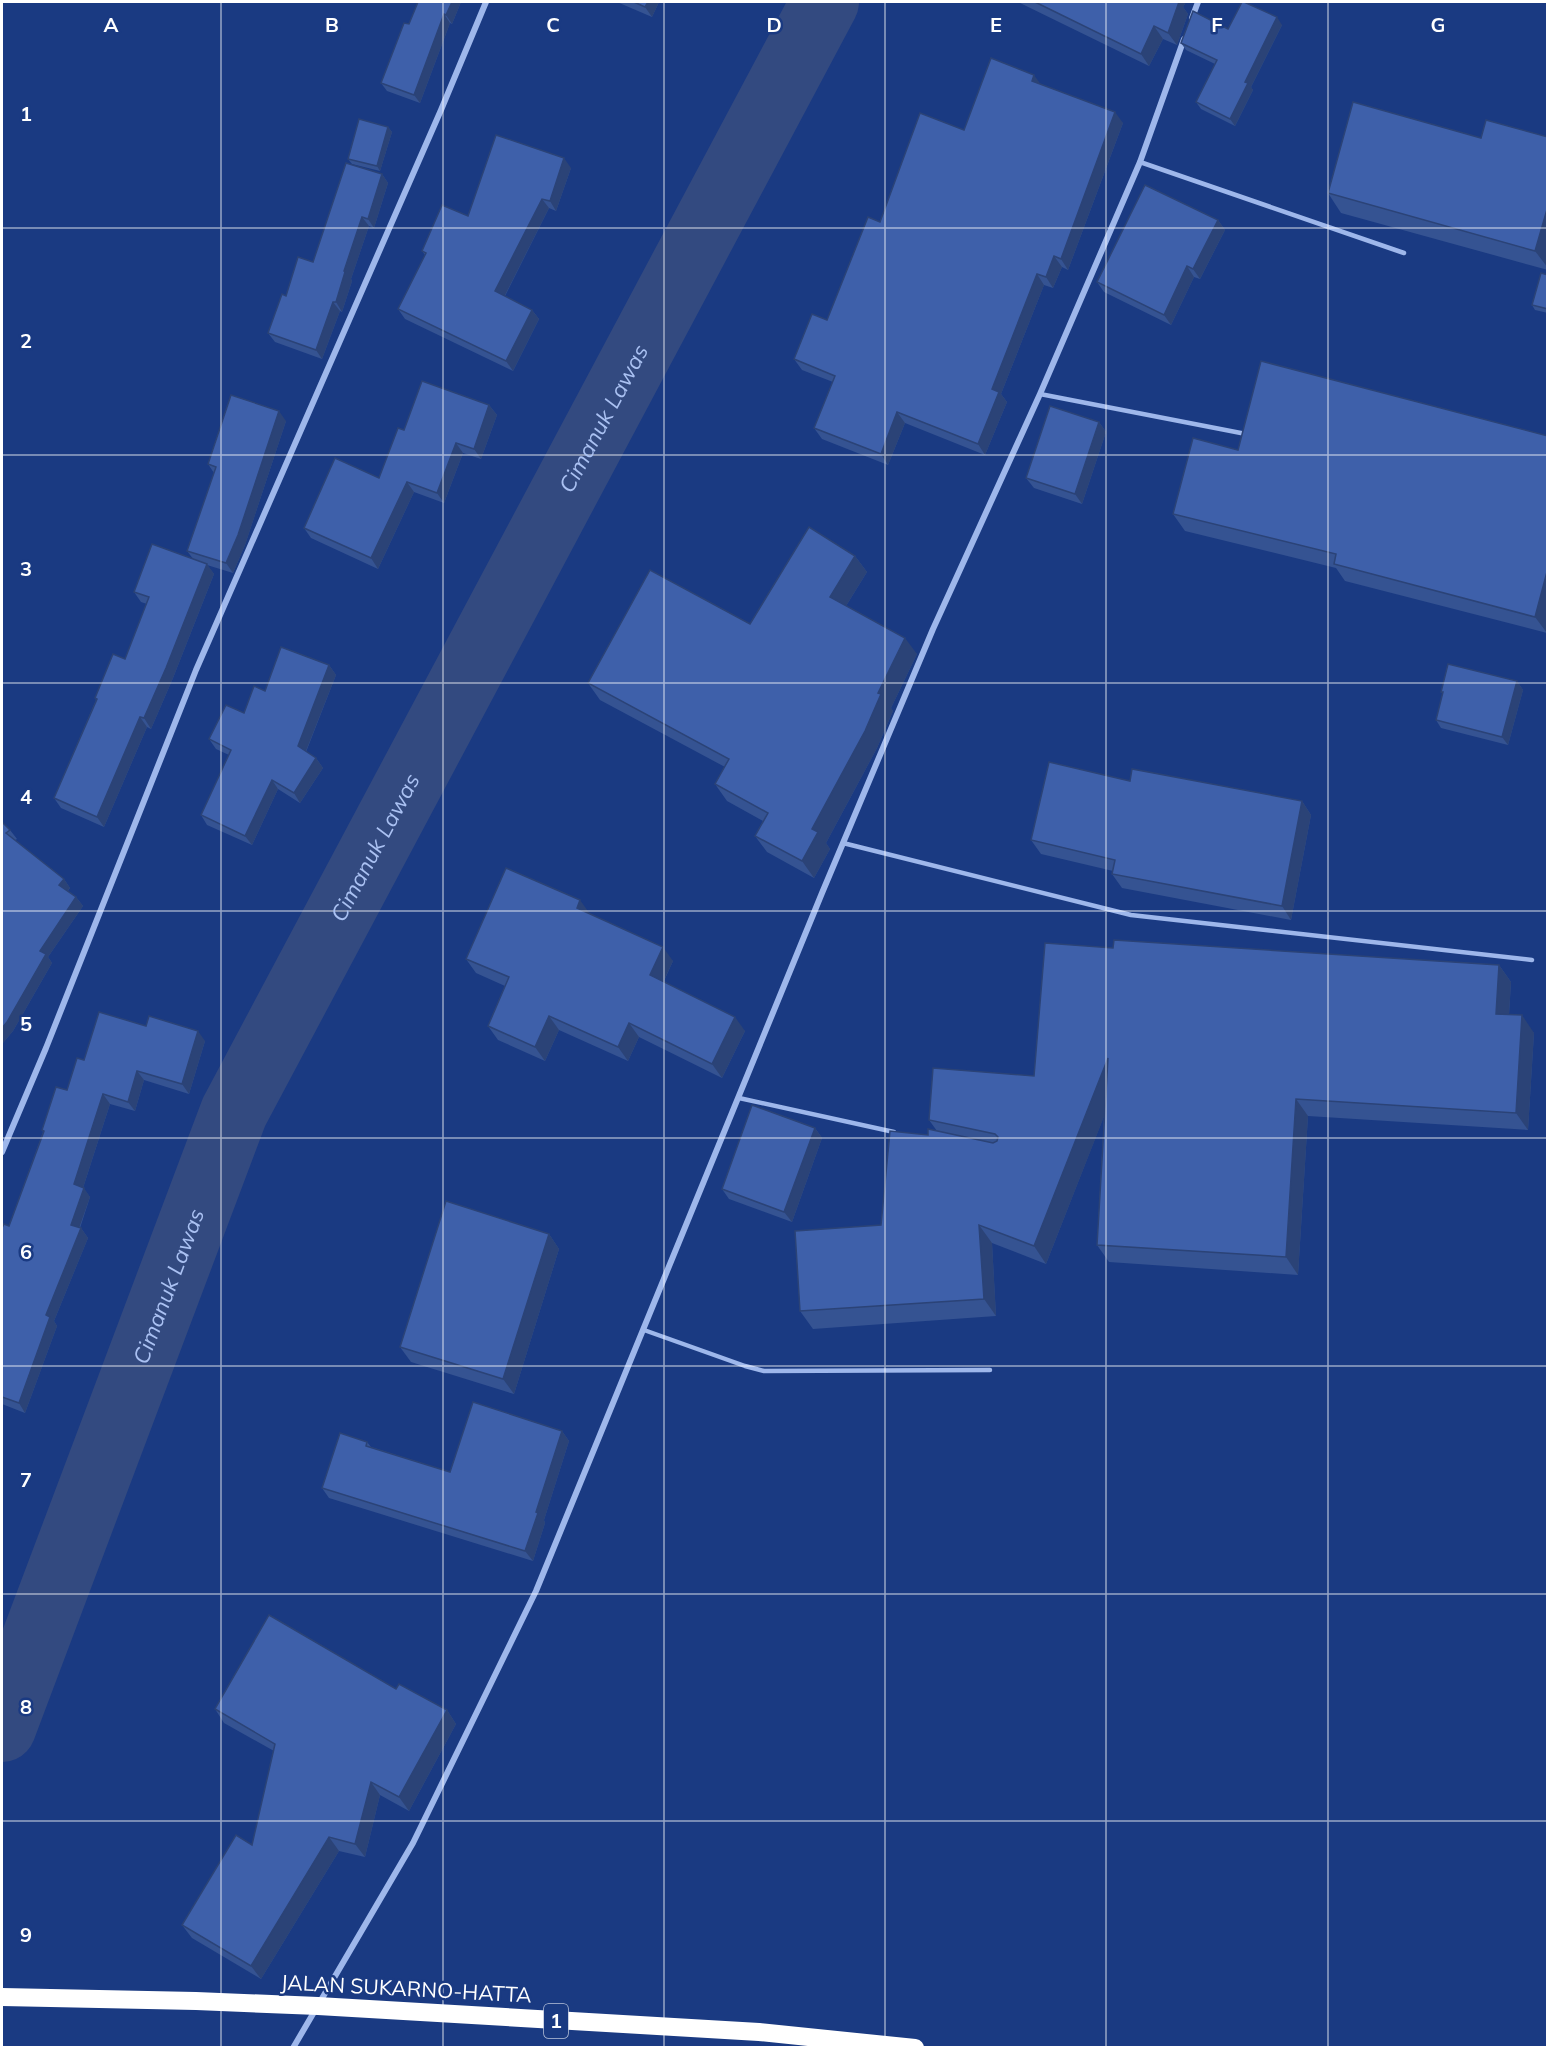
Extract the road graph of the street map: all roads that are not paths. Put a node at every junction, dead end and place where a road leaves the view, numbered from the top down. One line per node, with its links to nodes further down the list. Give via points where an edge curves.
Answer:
1 (486, 2): 13 (street, via 196,670)
2 (1198, 2): 3 (street)
3 (1190, 23)
4 (1186, 34): 5 (street)
5 (1140, 162): 6 (lane); 7 (street)
6 (1404, 253)
7 (1040, 394): 8 (lane); 9 (street, via 933,629)
8 (1249, 434)
9 (843, 843): 10 (lane, via 1131,915); 11 (street)
10 (1532, 960)
11 (739, 1098): 12 (lane); 14 (street)
12 (895, 1132)
13 (2, 1152)
14 (644, 1330): 15 (lane, via 764,1371); 17 (street, via 536,1591 413,1843)
15 (990, 1370)
16 (2, 1997): 17 (highway, JALAN SUKARNO-HATTA / 1)
17 (318, 2006): 18 (street); 19 (highway, JALAN SUKARNO-HATTA / 1, via 759,2032)
18 (293, 2048)
19 (915, 2048)

